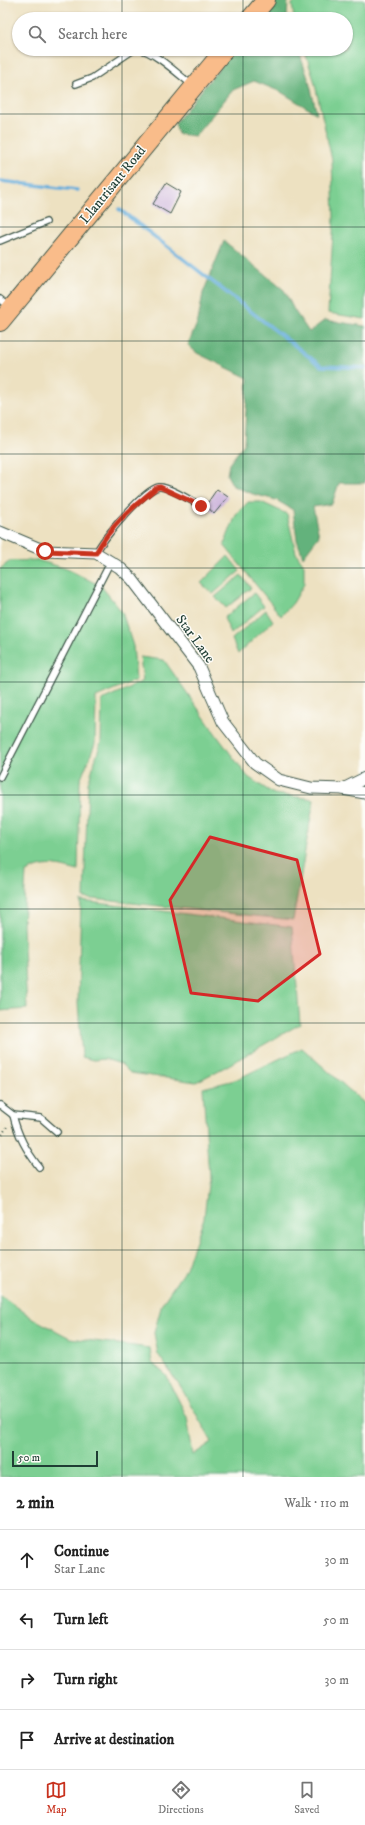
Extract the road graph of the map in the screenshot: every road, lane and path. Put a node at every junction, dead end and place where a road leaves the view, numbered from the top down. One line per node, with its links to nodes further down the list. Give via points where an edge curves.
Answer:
1 (266, 0): 2 (main road)
2 (256, 12)
3 (125, 56): 6 (lane, via 92,78)
4 (152, 56): 7 (lane)
5 (219, 56): 7 (main road, Llantrisant Road)
6 (76, 84)
7 (194, 87): 10 (main road, Llantrisant Road)
8 (46, 222): 9 (lane)
9 (0, 241)
10 (6, 303): 11 (main road, Llantrisant Road)
11 (0, 322)
12 (201, 506): 14 (lane, via 165,488 156,488 121,519)
13 (0, 532): 14 (street, Star Lane, via 45,551)
14 (96, 553): 15 (street, Star Lane)
15 (111, 561): 16 (lane); 18 (street, Star Lane, via 132,579 199,667 223,722 256,762 280,780 311,788)
16 (0, 777)
17 (365, 778): 18 (street)
18 (343, 789): 19 (street, Star Lane)
19 (365, 793)
20 (0, 1104): 21 (lane)
21 (13, 1115): 22 (lane, via 41,1118); 23 (lane, via 26,1150)
22 (57, 1132)
23 (39, 1167)

